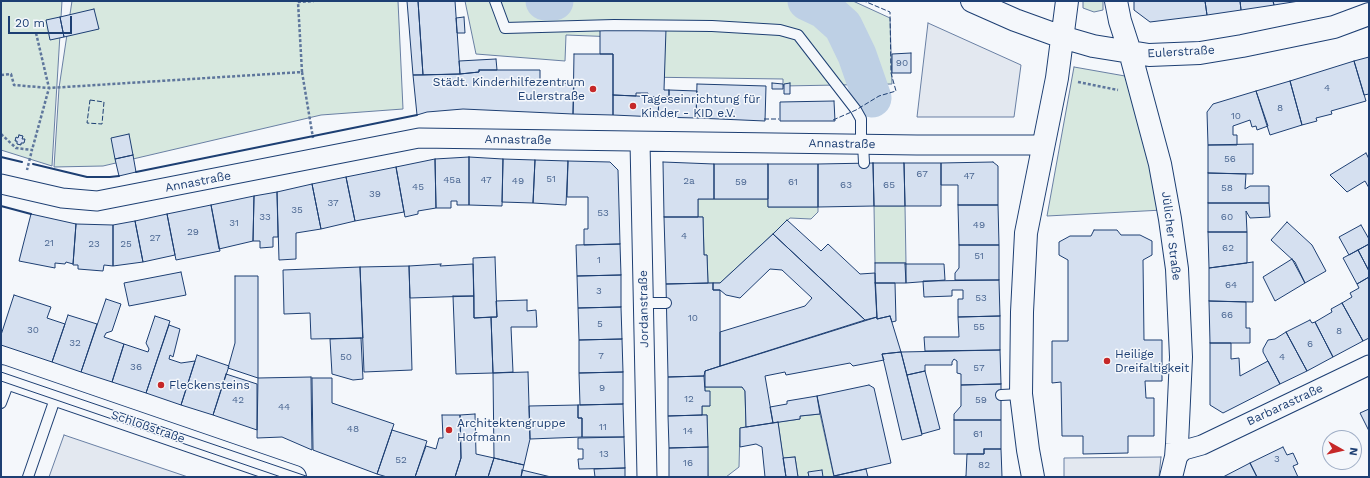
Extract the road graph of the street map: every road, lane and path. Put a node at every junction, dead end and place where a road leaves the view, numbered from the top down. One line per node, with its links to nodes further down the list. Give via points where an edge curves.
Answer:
1 (314, 1): 10 (path, via 298,2)
2 (495, 1): 17 (lane, via 505,28 712,26 780,30 798,34 856,110 861,119)
3 (972, 1): 8 (main road, Eulerstraße)
4 (1067, 1): 8 (main road)
5 (1116, 1): 9 (main road, Jülicher Straße)
6 (1369, 14): 9 (main road, Eulerstraße, via 1334,27 1200,53 1149,55)
7 (36, 33): 13 (path)
8 (1062, 37): 9 (main road, Eulerstraße, via 1093,46); 12 (main road)
9 (1130, 52): 14 (main road, Jülicher Straße)
10 (302, 72): 13 (path); 20 (path)
11 (1, 75): 13 (path, via 11,74 14,85)
12 (1057, 78): 14 (path); 18 (main road)
13 (49, 88): 19 (path)
14 (1142, 95): 30 (main road, Jülicher Straße, via 1160,164 1177,269 1181,357)
15 (1, 134): 19 (path, via 16,148)
16 (640, 142): 17 (street, Annastraße); 20 (street, Annastraße, via 419,138); 24 (street, Jordanstraße)
17 (862, 144): 18 (street, Annastraße); 21 (lane)
18 (1043, 145): 36 (main road, via 1026,233 1022,312 1011,394 1028,450)
19 (32, 150): 23 (path)
20 (317, 159): 23 (street, Annastraße, via 97,201 62,198)
21 (864, 163)
22 (1, 184): 23 (street, Annastraße)
23 (22, 189)
24 (644, 303): 25 (lane); 35 (street, Jordanstraße)
25 (666, 303)
26 (1369, 365): 31 (street, Barbarastraße)
27 (6, 378): 28 (main road, Schloßstraße); 29 (lane)
28 (56, 396): 33 (lane); 34 (main road, Schloßstraße)
29 (1, 403)
30 (1178, 429): 31 (street, via 1183,436); 32 (main road, Jülicher Straße)
31 (1202, 445): 32 (street, Barbarastraße, via 1184,450)
32 (1173, 467)
33 (28, 477)
34 (295, 477)
35 (647, 477)
36 (1032, 477)

